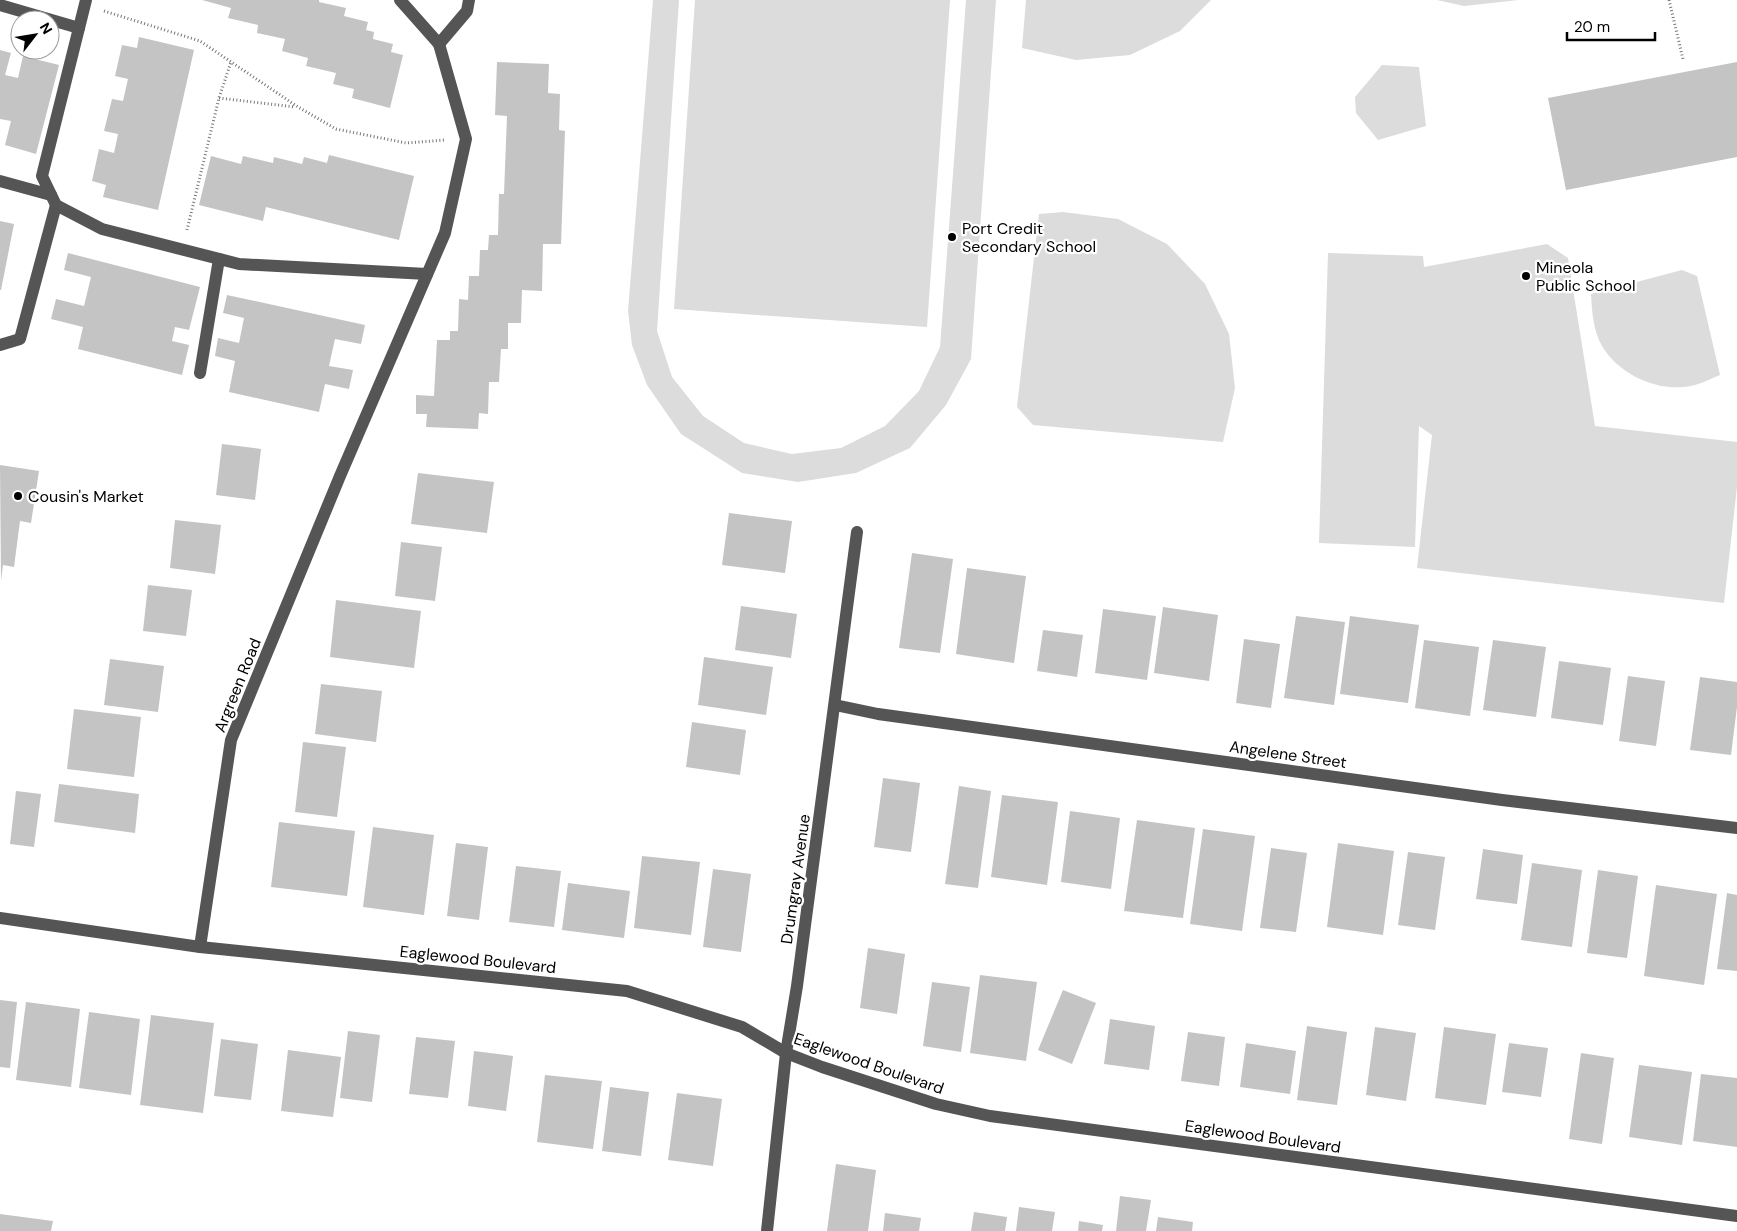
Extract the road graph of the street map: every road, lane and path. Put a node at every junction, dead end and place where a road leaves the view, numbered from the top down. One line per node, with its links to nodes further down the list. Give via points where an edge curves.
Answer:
1 (400, 0): 7 (street)
2 (469, 0): 7 (street, via 468,12)
3 (1669, 0): 8 (path)
4 (85, 2): 6 (street); 9 (path, via 200,41)
5 (0, 5): 6 (street)
6 (79, 28): 14 (street, via 42,176)
7 (438, 44): 12 (street)
8 (1683, 59)
9 (231, 62): 10 (path); 11 (path)
10 (219, 98): 11 (path); 15 (path)
11 (298, 107): 12 (path, via 336,129 406,143)
12 (466, 139): 17 (street, Argreen Road, via 445,234)
13 (0, 181): 14 (street)
14 (54, 200): 15 (street, via 102,229); 18 (street, via 20,339)
15 (182, 249): 16 (street)
16 (219, 259): 17 (street, via 239,264); 19 (street)
17 (427, 274): 24 (street, Argreen Road, via 231,740)
18 (0, 345)
19 (200, 373)
20 (857, 532): 21 (street, Drumgray Avenue)
21 (835, 705): 22 (street, Angelene Street, via 878,714 1472,796); 25 (street, Drumgray Avenue)
22 (1737, 828)
23 (0, 918): 24 (street, Eaglewood Boulevard)
24 (200, 947): 25 (street, Eaglewood Boulevard, via 627,991 742,1027)
25 (786, 1053): 26 (street, Eaglewood Boulevard, via 936,1104 990,1116); 27 (street, Drumgray Avenue)
26 (1737, 1216)
27 (767, 1231)

